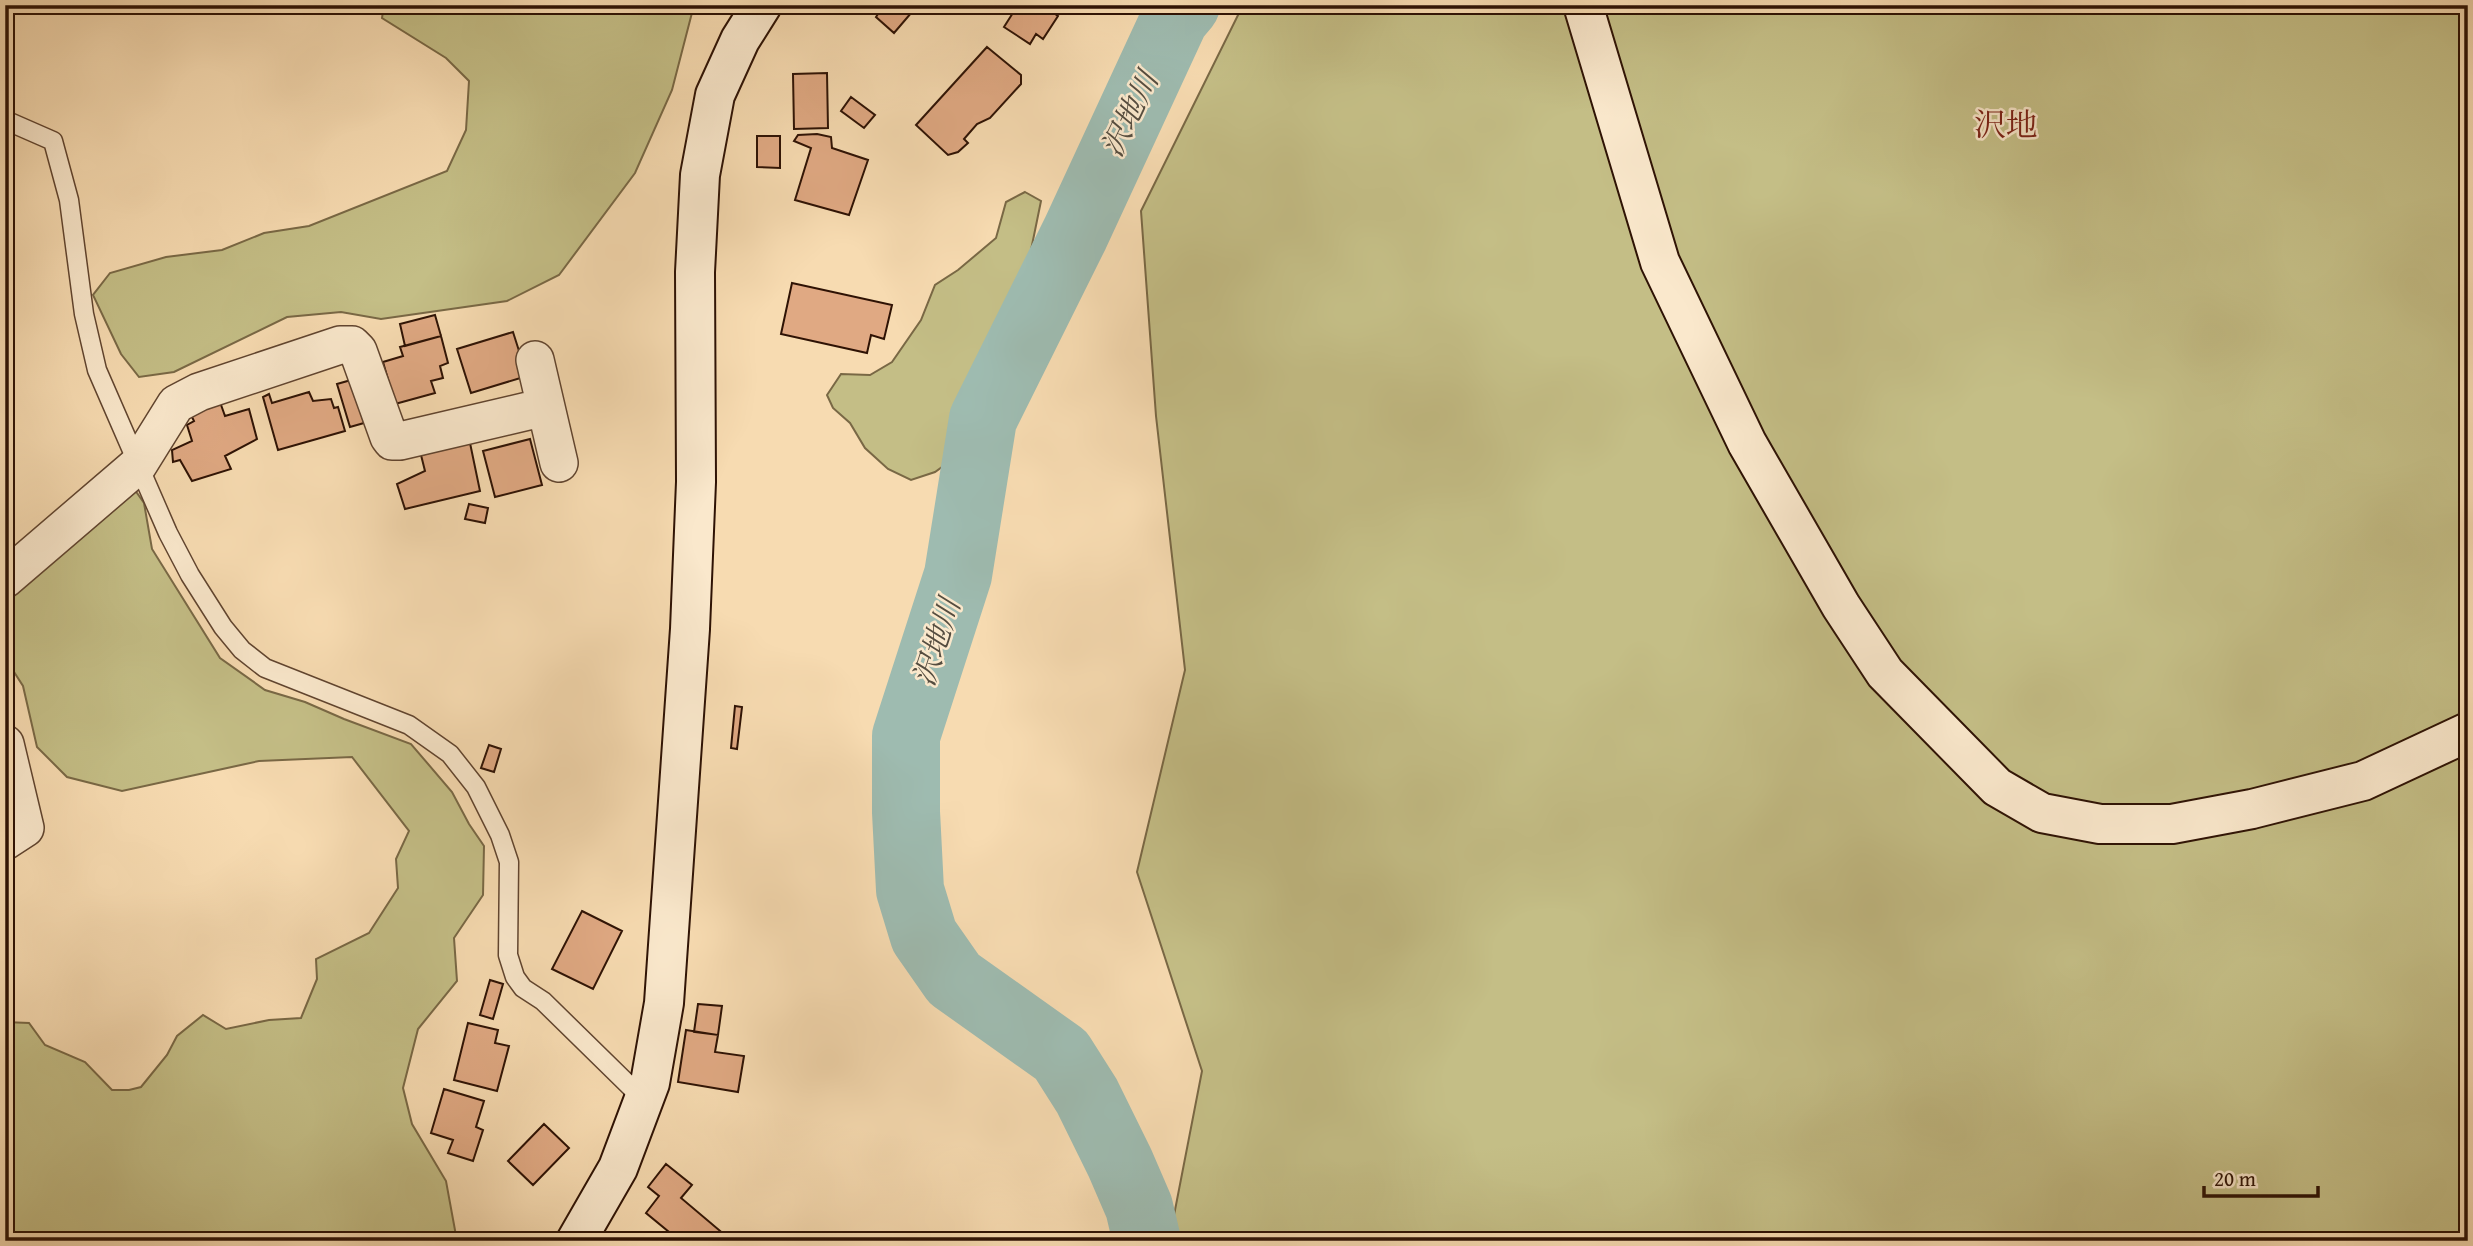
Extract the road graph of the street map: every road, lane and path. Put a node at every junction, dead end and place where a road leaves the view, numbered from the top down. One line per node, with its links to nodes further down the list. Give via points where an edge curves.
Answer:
1 (762, 5): 12 (street, via 715,95 700,176 690,629 664,1003)
2 (1583, 5): 9 (street, via 1660,262 1747,443 1885,673 1997,787 2042,813 2100,824 2172,824 2363,781)
3 (5, 120): 7 (lane, via 53,141 69,200 84,314 97,370)
4 (535, 360): 5 (street)
5 (545, 407): 6 (street); 7 (street, via 392,440 358,351 352,345 340,345 199,392 176,404)
6 (559, 463)
7 (138, 465): 8 (street); 12 (lane, via 190,575 242,650 265,668 409,725 450,754 476,787 509,862 508,955 515,977)
8 (5, 579)
9 (2468, 732)
10 (5, 744): 11 (street, via 25,828)
11 (5, 841)
12 (643, 1100): 13 (street, via 618,1168)
13 (576, 1241)

